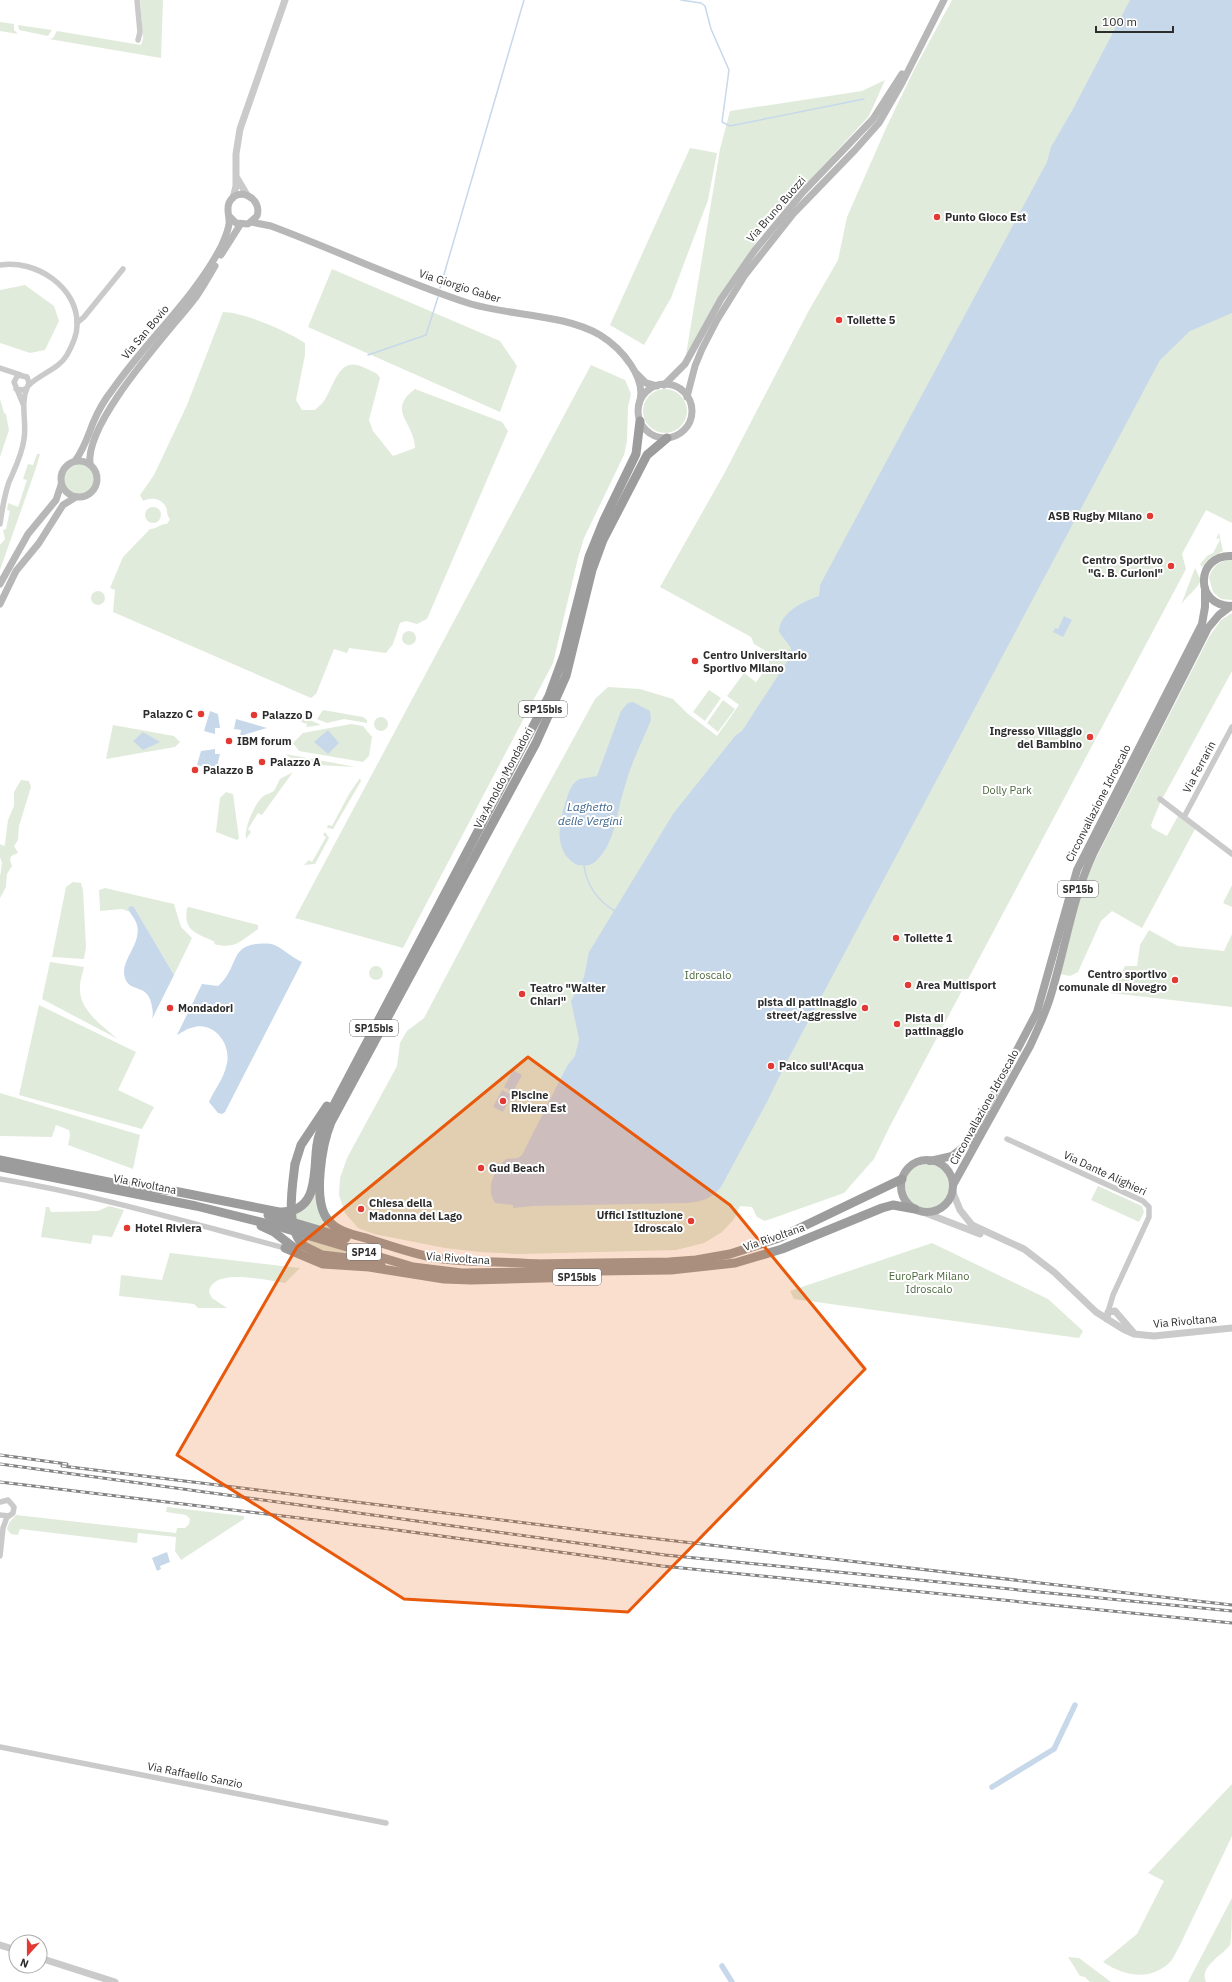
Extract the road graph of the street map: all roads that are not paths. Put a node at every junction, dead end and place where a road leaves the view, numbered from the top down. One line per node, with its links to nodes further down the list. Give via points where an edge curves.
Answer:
1 (137, 0): 4 (street, via 140,32)
2 (285, 0): 6 (street, via 240,129 236,154)
3 (944, 0): 5 (main road, Via Bruno Buozzi / SP15bis)
4 (138, 40)
5 (916, 54): 22 (main road, Via Bruno Buozzi / SP15bis, via 873,119 803,192 755,250 721,299 684,364); 25 (main road, Via Bruno Buozzi / SP15bis, via 899,89 874,129 793,214 745,275 702,349)
6 (237, 178): 7 (street); 8 (street)
7 (247, 195): 8 (main road, via 242,194); 9 (main road, via 256,201)
8 (233, 198): 10 (main road, Via San Bovio, via 228,206)
9 (258, 213): 11 (main road); 13 (main road, Via Giorgio Gaber)
10 (229, 216): 12 (main road); 30 (main road, Via San Bovio, via 226,234 210,265 190,295 113,388 98,412)
11 (251, 222): 12 (main road); 13 (main road, Via Giorgio Gaber)
12 (240, 225): 31 (main road, Via San Bovio, via 196,297 141,363 100,425 90,447)
13 (271, 226): 18 (main road, Via Giorgio Gaber, via 472,304 575,324 594,331 622,351)
14 (0, 265): 16 (street, via 29,266 54,280 70,297)
15 (123, 269): 16 (street)
16 (77, 323): 19 (street, via 74,341 66,357 56,367)
17 (0, 368): 20 (street); 21 (street)
18 (633, 370): 22 (main road, Via Giorgio Gaber, via 646,383); 26 (main road, Via Giorgio Gaber, via 642,391)
19 (44, 373): 20 (street); 23 (street)
20 (23, 375): 21 (street, via 15,378); 23 (street, via 28,379)
21 (14, 382): 24 (street)
22 (661, 385): 25 (main road, via 678,389); 26 (main road, SP15bis, via 647,391)
23 (28, 387): 24 (street); 27 (street)
24 (16, 389): 27 (street)
25 (687, 397): 29 (main road, SP15bis, via 692,411 689,423 678,434)
26 (639, 404): 28 (main road, SP15bis)
27 (24, 406): 34 (street, via 24,440 6,492)
28 (640, 421): 29 (main road, via 651,434); 44 (highway, Via Arnoldo Mondadori / SP15bis, via 636,454 591,550 564,655 547,702)
29 (667, 438): 63 (highway, Via Arnoldo Mondadori / SP15bis, via 647,455 603,540 592,570 566,676 536,742 330,1125 322,1152 321,1206 326,1218 343,1231 415,1254 450,1259)
30 (75, 461): 31 (main road); 32 (main road, Via San Bovio, via 63,470)
31 (90, 464): 33 (main road, Via San Bovio, via 96,472 96,485 87,495)
32 (61, 485): 33 (main road, via 66,492); 36 (main road, Via San Bovio, via 56,500 28,534)
33 (76, 497): 38 (main road, Via San Bovio, via 63,505 39,543 16,571)
34 (0, 524)
35 (1232, 556): 37 (main road, SP15b, via 1217,559 1208,566 1204,577)
36 (0, 584)
37 (1205, 589): 39 (main road, SP15b, via 1215,602); 48 (main road, Circonvallazione Idroscalo / SP15b, via 1202,624 1077,870 1042,999 1031,1026 968,1143 954,1155)
38 (0, 604)
39 (1232, 606): 56 (main road, Circonvallazione Idroscalo / SP15b, via 1218,615 1208,628 1093,854 1078,890 1050,1000 1040,1026)
40 (1232, 727): 42 (street, Via Ferrarin)
41 (1160, 799): 42 (street)
42 (1184, 817): 43 (street)
43 (1232, 854)
44 (348, 1077): 55 (highway, SP15bis, via 321,1131 316,1151 313,1188 300,1207 286,1212 271,1212 188,1194); 64 (highway, SP15bis, bridge, via 334,1093 301,1145 295,1164 292,1222 297,1237 304,1246 322,1255 362,1259)
45 (1008, 1139): 65 (street, Via Dante Alighieri, via 1148,1205 1149,1217 1112,1295)
46 (0, 1156): 50 (highway)
47 (0, 1160): 50 (highway, Via Rivoltana / SP14)
48 (930, 1161): 53 (main road, Via Rivoltana, via 913,1165); 56 (main road, Via Rivoltana, via 947,1170)
49 (0, 1167): 52 (highway, Via Rivoltana / SP14)
50 (35, 1168): 55 (highway, Via Rivoltana / SP14)
51 (0, 1172): 52 (highway, SP14)
52 (41, 1176): 57 (highway, Via Rivoltana / SP14)
53 (902, 1179): 58 (main road, via 904,1198); 63 (highway, Via Rivoltana / SP15bis, via 779,1238 730,1254 669,1262)
54 (0, 1180): 59 (street, via 105,1200)
55 (133, 1187): 63 (highway, Via Rivoltana / SP14, via 269,1216 417,1259 469,1265)
56 (953, 1188): 58 (main road, Via Rivoltana, via 949,1200 942,1207 933,1211); 61 (street, Via Rivoltana, via 960,1210 972,1225 1024,1250)
57 (205, 1209): 60 (highway, SP14, via 268,1229); 62 (highway, Via Rivoltana / SP14, via 277,1226 413,1267 445,1272 671,1270)
58 (919, 1210): 61 (street, Via Rivoltana, via 963,1226); 62 (highway, Via Rivoltana / SP15bis, via 898,1205 882,1208 782,1249)
59 (284, 1248): 60 (highway)
60 (306, 1257): 64 (highway, SP14, via 323,1264)
61 (1040, 1261): 65 (street, Via Rivoltana, via 1092,1308)
62 (734, 1263): 64 (highway, SP15bis, via 690,1272 575,1278 471,1280)
63 (537, 1264)
64 (419, 1275)
65 (1111, 1315): 66 (street, Via Rivoltana, via 1140,1335 1169,1335)
66 (1232, 1328)
67 (0, 1502): 69 (street, via 8,1500 13,1504 13,1513)
68 (0, 1515): 69 (street); 70 (street)
69 (8, 1517): 70 (street)
70 (3, 1528): 71 (street)
71 (0, 1556)
72 (0, 1747): 73 (street, Via Raffaello Sanzio)
73 (386, 1823)
74 (48, 1961): 75 (street)
75 (115, 1982)

